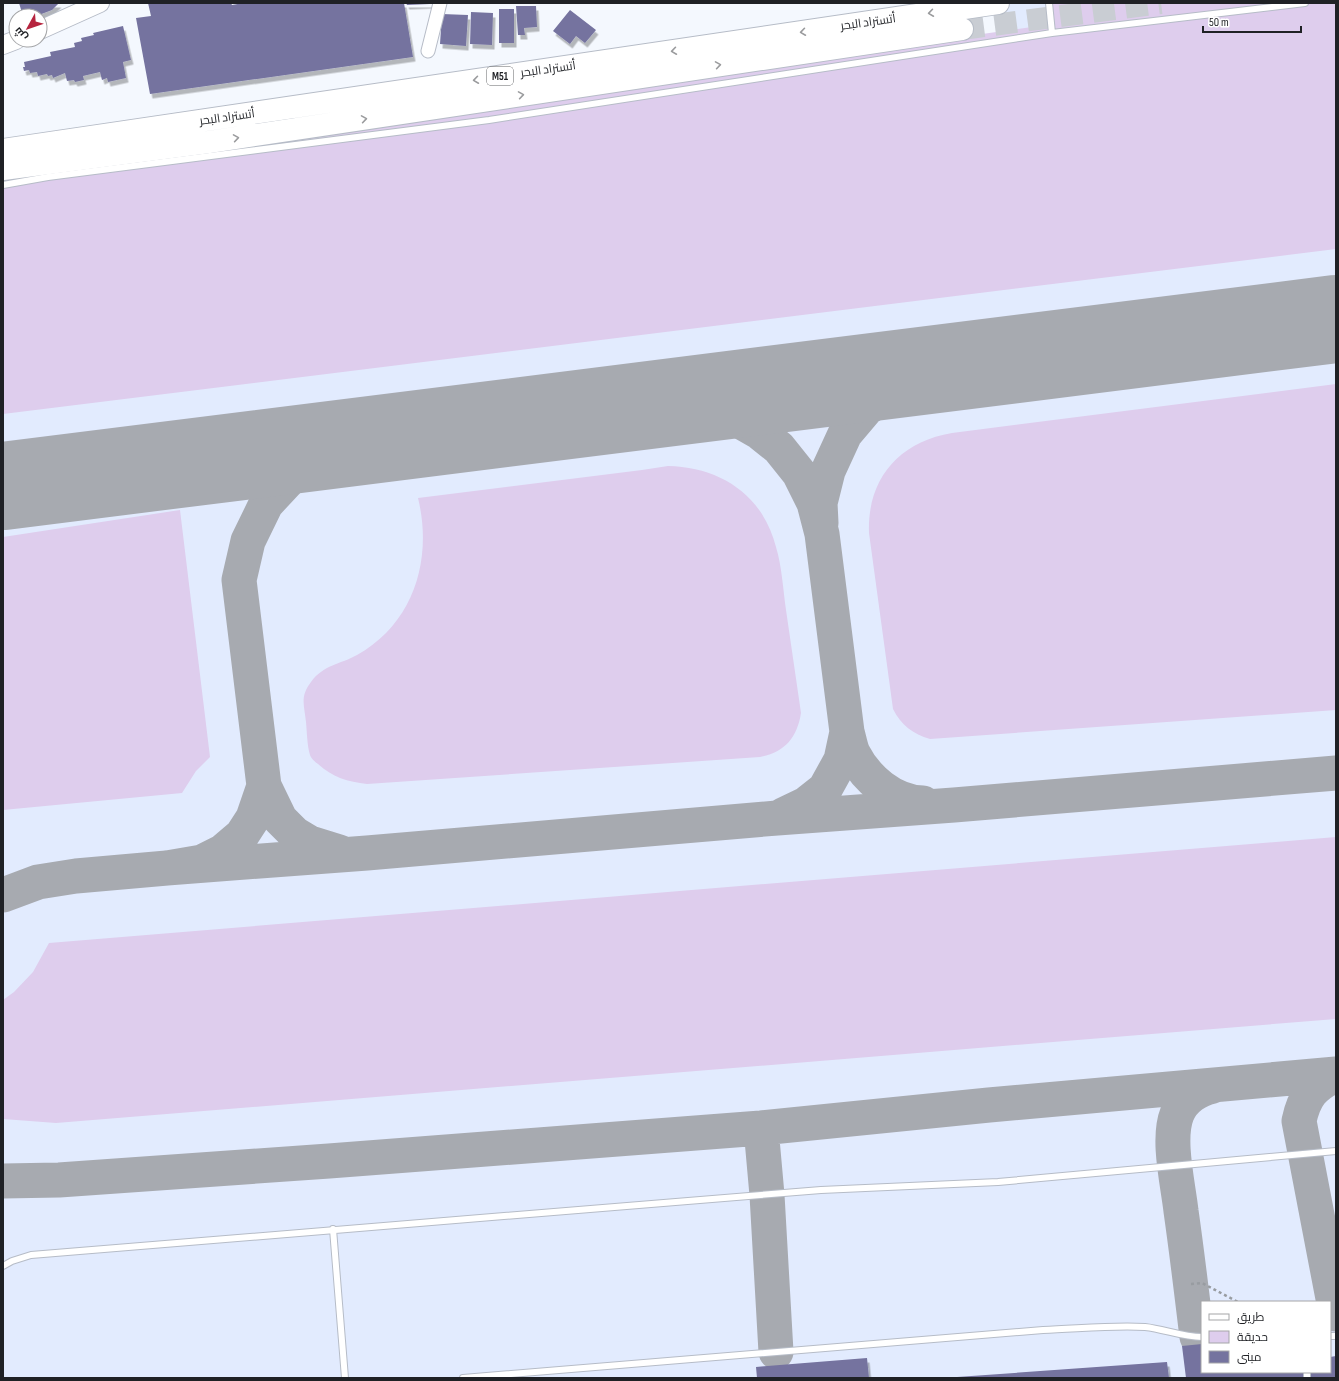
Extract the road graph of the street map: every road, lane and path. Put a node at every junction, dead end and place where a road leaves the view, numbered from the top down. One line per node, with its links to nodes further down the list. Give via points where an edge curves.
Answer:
1 (440, 3): 9 (street)
2 (998, 3): 10 (highway, أتستراد البحر / M51, one-way to 10)
3 (1049, 3): 8 (lane)
4 (1305, 3): 8 (lane)
5 (92, 5): 6 (street)
6 (48, 26)
7 (962, 29): 11 (highway, أتستراد البحر / M51, one-way to 7, via 209,142)
8 (1052, 33): 12 (lane, via 489,120)
9 (428, 51)
10 (3, 150)
11 (3, 169)
12 (3, 185)
13 (1336, 1151): 14 (lane, via 998,1182 828,1190)
14 (333, 1229): 15 (lane, via 31,1255); 19 (lane)
15 (3, 1266)
16 (1191, 1284): 17 (path, via 1202,1283)
17 (1236, 1301)
18 (1201, 1337): 20 (lane, via 1136,1327 1043,1330)
19 (345, 1378)
20 (463, 1378)

